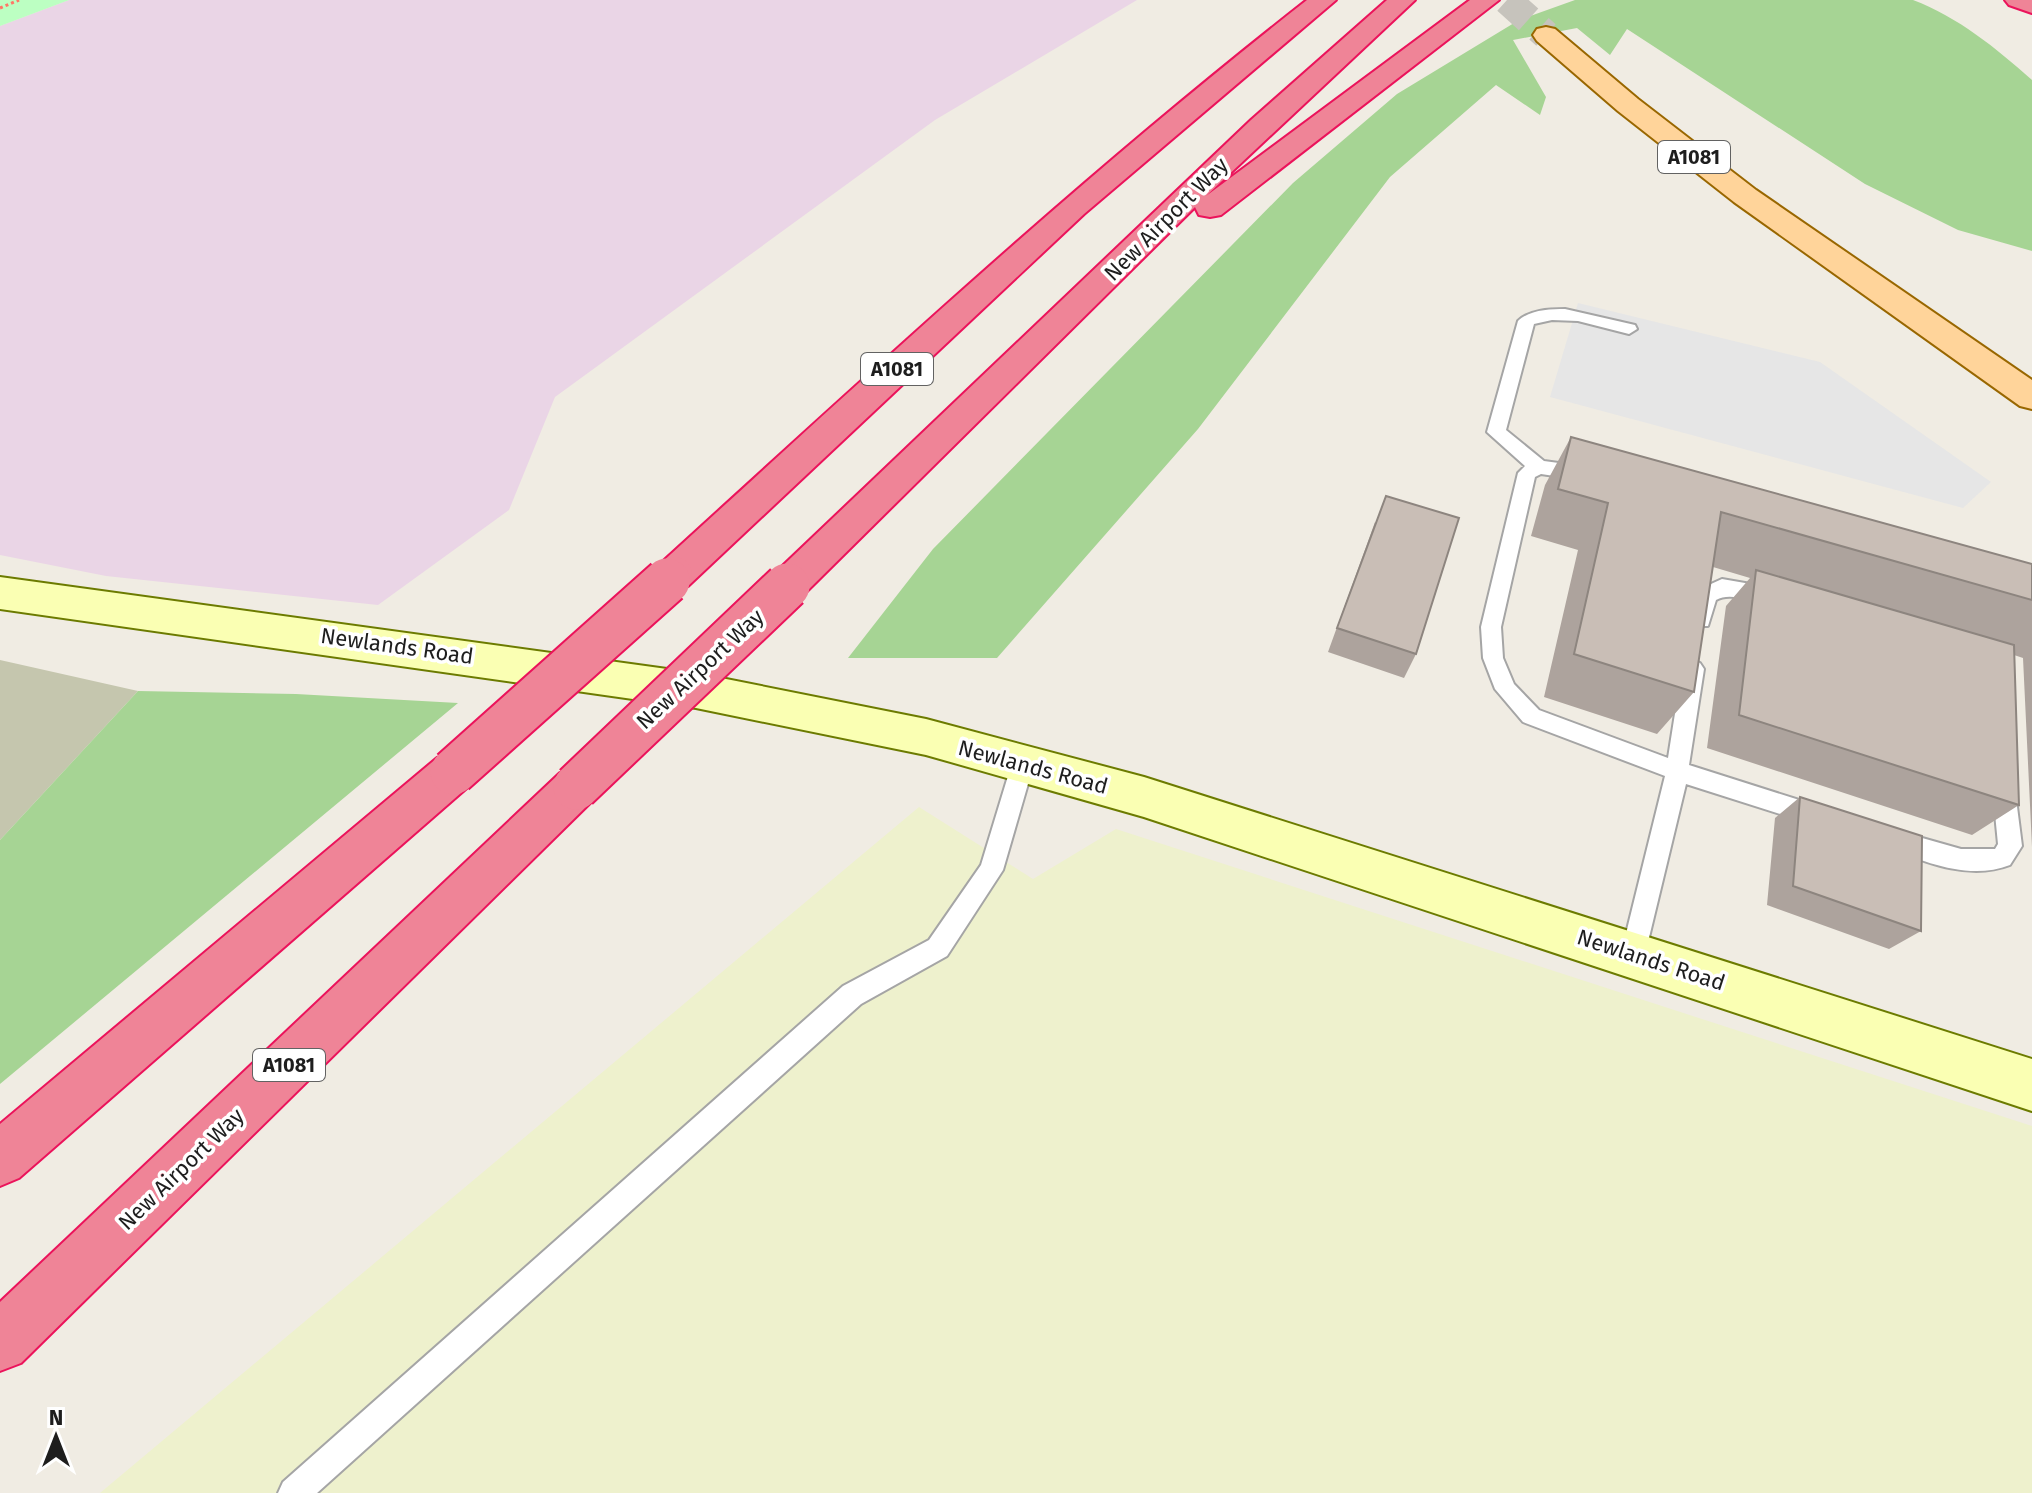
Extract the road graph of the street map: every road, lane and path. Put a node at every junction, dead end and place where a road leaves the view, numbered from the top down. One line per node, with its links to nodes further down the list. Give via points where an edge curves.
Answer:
1 (19, 0): 7 (path)
2 (1323, 0): 8 (highway, A1081)
3 (1402, 0): 10 (highway, New Airport Way / A1081, via 1261,126)
4 (1486, 0): 10 (highway, A1081)
5 (2018, 0): 6 (highway)
6 (2032, 5)
7 (0, 8)
8 (1300, 12): 26 (highway, A1081, bridge, via 1049,228 453,772)
9 (1546, 35): 12 (main road, A1081, via 1745,196)
10 (1071, 313): 27 (highway, New Airport Way / A1081, bridge)
11 (1629, 329): 15 (lane, via 1547,312 1526,321 1496,432)
12 (1984, 361): 13 (main road, A1081); 14 (main road, A1081)
13 (2032, 379)
14 (2032, 397)
15 (1539, 467): 16 (lane); 21 (lane, via 1527,473 1491,627 1493,658 1506,689 1531,716)
16 (1608, 480)
17 (0, 593): 20 (street, Newlands Road, via 472,656 761,703)
18 (1791, 602): 21 (lane, via 1746,589 1722,587 1707,595)
19 (2001, 754): 23 (lane, via 2010,846 2002,858 1986,863 1947,856)
20 (1023, 763): 24 (street, Newlands Road); 28 (lane, via 991,870 938,948 852,995)
21 (1677, 771): 22 (lane); 24 (lane)
22 (1842, 823)
23 (1872, 833)
24 (1633, 954): 25 (street, Newlands Road)
25 (2032, 1085)
26 (0, 1159)
27 (0, 1342)
28 (294, 1493)

